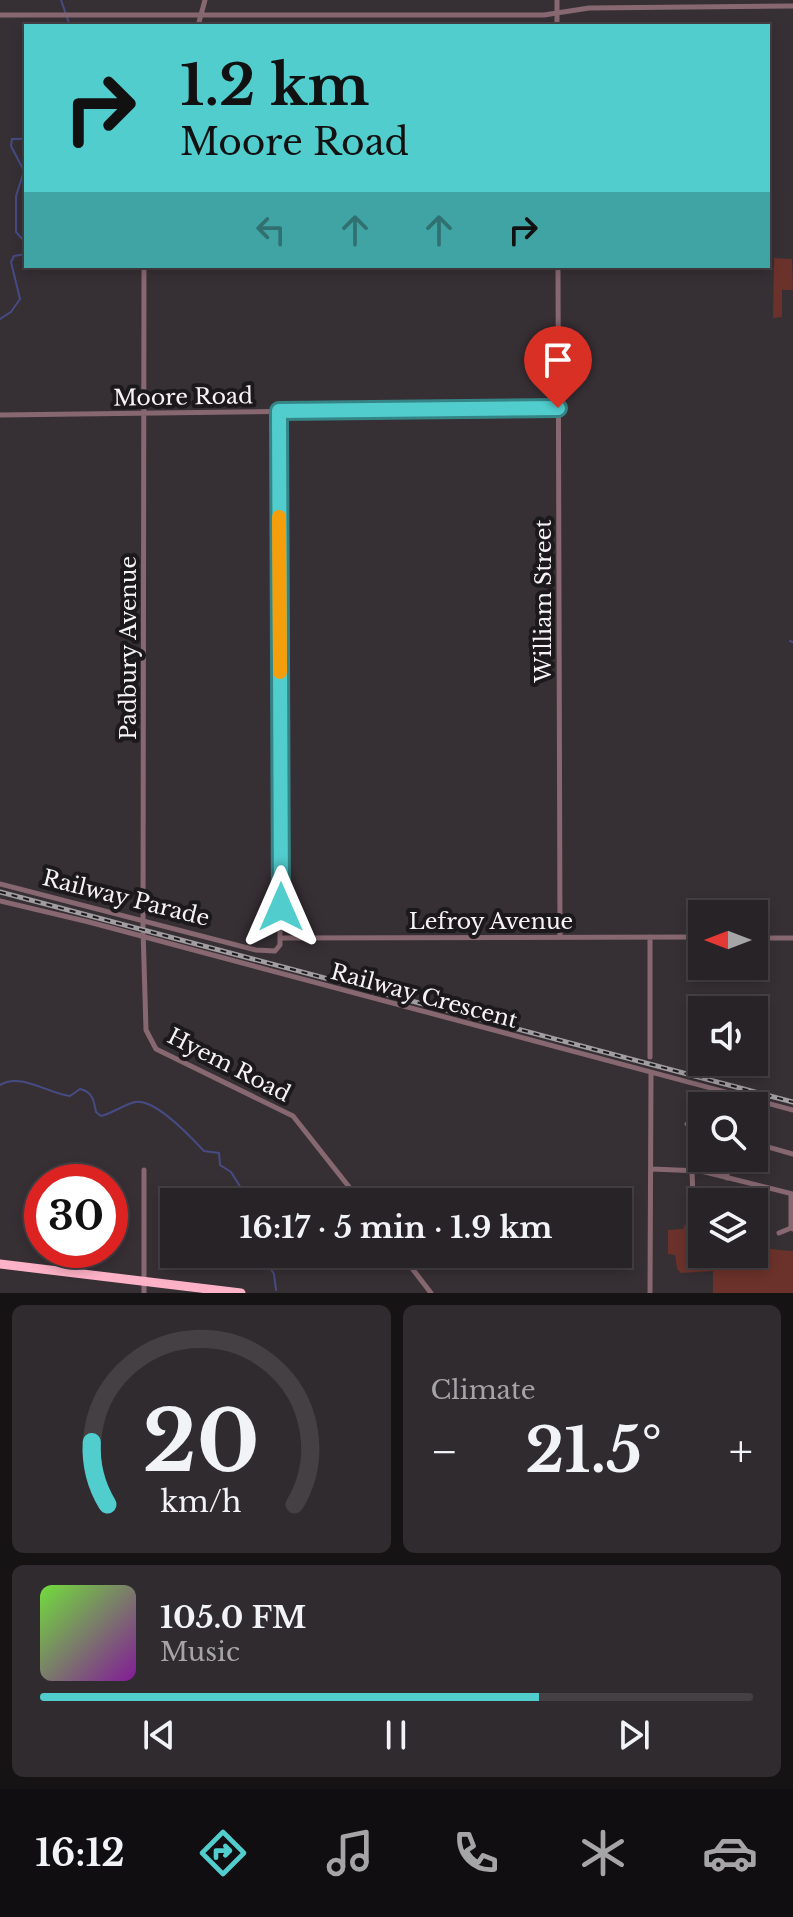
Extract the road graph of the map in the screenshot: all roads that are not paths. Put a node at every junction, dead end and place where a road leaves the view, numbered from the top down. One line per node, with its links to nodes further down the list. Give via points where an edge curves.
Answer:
1 (205, 0): 6 (street)
2 (557, 0): 4 (street)
3 (793, 6): 4 (street, via 589,8)
4 (557, 14): 6 (street); 8 (street)
5 (0, 15): 6 (street)
6 (201, 15): 7 (street)
7 (199, 24)
8 (557, 24)
9 (144, 268): 13 (street, Padbury Avenue)
10 (558, 268): 11 (street, William Street)
11 (558, 408): 12 (street, Moore Road); 19 (street, William Street)
12 (279, 411): 13 (street, Moore Road); 22 (street)
13 (144, 413): 14 (street, Moore Road); 17 (street, Padbury Avenue)
14 (0, 415)
15 (0, 884): 17 (street, Railway Parade)
16 (0, 901): 18 (street, Railway Crescent)
17 (143, 920): 18 (street, Padbury Avenue); 22 (street, Railway Parade, via 269,952)
18 (143, 937): 25 (street, Padbury Avenue); 27 (street, Railway Crescent)
19 (560, 937): 20 (street, Lefroy Avenue); 22 (street, Lefroy Avenue)
20 (650, 937): 21 (street, Lefroy Avenue); 26 (street)
21 (688, 937)
22 (281, 938)
23 (768, 938): 24 (street)
24 (793, 938)
25 (146, 1030): 37 (street, Hyem Road, via 156,1049 293,1116)
26 (650, 1057)
27 (651, 1074): 28 (street, Railway Crescent); 31 (street)
28 (793, 1110)
29 (768, 1147): 30 (street)
30 (793, 1154)
31 (651, 1169): 33 (street); 47 (street)
32 (144, 1170): 43 (street)
33 (688, 1170)
34 (701, 1172): 36 (street)
35 (727, 1172): 36 (street)
36 (727, 1178): 38 (street)
37 (350, 1188)
38 (792, 1195): 39 (street)
39 (792, 1228): 40 (street)
40 (779, 1233)
41 (0, 1266): 43 (highway)
42 (412, 1268): 46 (street)
43 (144, 1286): 44 (highway); 45 (highway)
44 (216, 1293)
45 (241, 1293)
46 (431, 1293)
47 (650, 1293)

